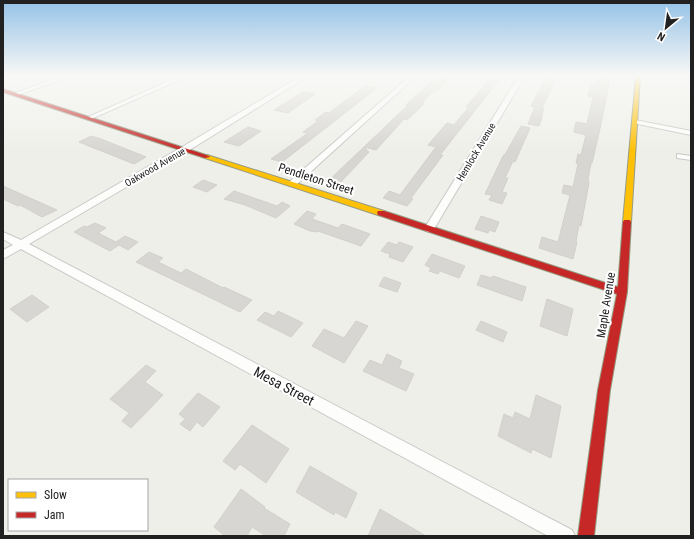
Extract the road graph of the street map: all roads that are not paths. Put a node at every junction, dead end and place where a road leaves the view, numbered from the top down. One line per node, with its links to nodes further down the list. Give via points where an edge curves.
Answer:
1 (38, 101): 7 (street, Pendleton Street)
2 (128, 101): 7 (street)
3 (264, 101): 10 (street, Oakwood Avenue)
4 (385, 101): 13 (street)
5 (507, 101): 14 (street, Hemlock Avenue)
6 (636, 101): 8 (street, Maple Avenue)
7 (89, 118): 10 (street, Pendleton Street)
8 (635, 122): 9 (street); 18 (street, Maple Avenue)
9 (691, 133)
10 (185, 149): 13 (street, Pendleton Street); 16 (street, Oakwood Avenue)
11 (680, 156): 12 (street)
12 (691, 158)
13 (292, 184): 14 (street, Pendleton Street)
14 (429, 229): 18 (street, Pendleton Street)
15 (3, 236): 16 (street, Mesa Street)
16 (20, 245): 17 (street, Oakwood Avenue); 19 (street, Mesa Street)
17 (3, 255)
18 (622, 292): 20 (street, Maple Avenue, via 604,390)
19 (566, 536)
20 (586, 536)

